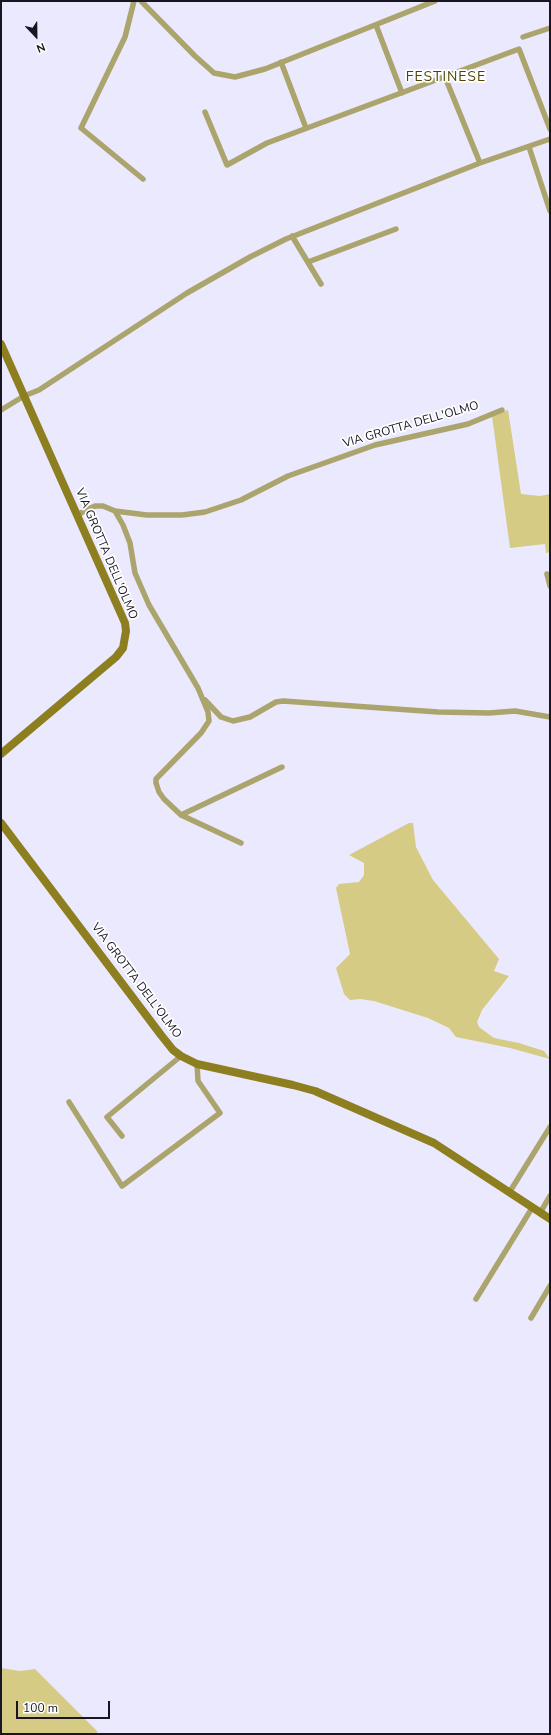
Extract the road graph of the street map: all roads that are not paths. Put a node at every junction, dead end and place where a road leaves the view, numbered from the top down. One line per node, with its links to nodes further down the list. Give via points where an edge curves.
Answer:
1 (134, 1): 16 (street, via 125,37 81,128)
2 (141, 1): 7 (street, via 214,73 235,77)
3 (435, 1): 4 (street)
4 (376, 25): 7 (street); 9 (street)
5 (550, 28): 6 (street)
6 (523, 37)
7 (282, 62): 11 (street)
8 (445, 77): 9 (street); 12 (street, via 519,49); 15 (street)
9 (402, 93): 11 (street)
10 (205, 112): 11 (street, via 227,165 267,143)
11 (306, 128)
12 (550, 129)
13 (550, 139): 14 (street)
14 (529, 147): 15 (street); 17 (street)
15 (480, 163): 19 (street)
16 (143, 179)
17 (550, 211)
18 (396, 228): 20 (street)
19 (292, 236): 20 (street); 23 (street, via 187,293 39,390)
20 (308, 262): 21 (street)
21 (321, 284)
22 (1, 344): 23 (street, VIA GROTTA DELL'OLMO)
23 (24, 396): 24 (street); 27 (street, VIA GROTTA DELL'OLMO)
24 (1, 410)
25 (502, 410): 26 (street, VIA GROTTA DELL'OLMO, via 468,424 375,445 288,476 240,500 205,512 147,515)
26 (114, 511): 27 (street, via 103,506 95,506); 30 (street, VIA GROTTA DELL'OLMO, via 130,543 135,574 149,605)
27 (77, 515): 32 (street, VIA GROTTA DELL'OLMO, via 125,623 123,648 116,657)
28 (548, 574): 29 (street)
29 (550, 586)
30 (204, 699): 31 (street, via 221,717 233,720 250,716 283,701 438,712 514,711); 34 (street, via 209,722 156,779 159,792)
31 (550, 717)
32 (1, 754)
33 (282, 767): 34 (street)
34 (181, 815): 36 (street)
35 (1, 823): 37 (street, VIA GROTTA DELL'OLMO, via 161,1035)
36 (241, 843)
37 (182, 1056): 38 (street, VIA GROTTA DELL'OLMO); 41 (street, via 107,1117)
38 (197, 1064): 39 (street, via 198,1081 220,1113 122,1186); 42 (street, VIA GROTTA DELL'OLMO, via 315,1091 434,1143)
39 (69, 1102)
40 (550, 1126): 42 (street)
41 (122, 1136)
42 (509, 1193): 44 (street, VIA GROTTA DELL'OLMO)
43 (550, 1196): 45 (street)
44 (532, 1208): 45 (street, VIA GROTTA DELL'OLMO); 48 (street)
45 (540, 1213): 46 (street, VIA GROTTA DELL'OLMO)
46 (550, 1219)
47 (550, 1286): 49 (street)
48 (476, 1299)
49 (531, 1318)

